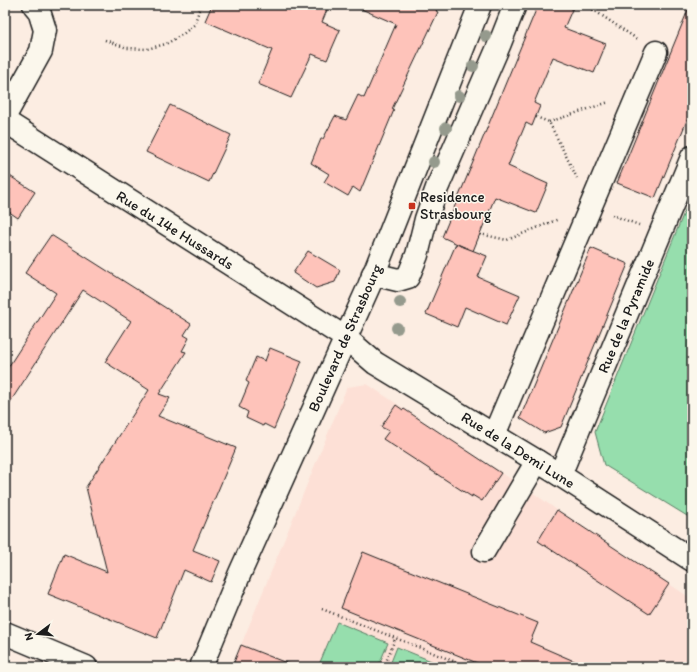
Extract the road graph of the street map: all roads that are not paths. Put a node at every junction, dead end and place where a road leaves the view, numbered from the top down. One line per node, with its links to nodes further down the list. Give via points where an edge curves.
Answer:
1 (34, 5): 5 (street, via 39,11 45,30 41,51)
2 (480, 5): 8 (street, Boulevard de Strasbourg)
3 (515, 5): 8 (street, via 437,188 408,277 398,280)
4 (656, 52): 10 (street)
5 (5, 116)
6 (5, 121): 9 (street, Rue du 14e Hussards)
7 (692, 157): 12 (street, Rue de la Pyramide)
8 (373, 274): 9 (street, Boulevard de Strasbourg)
9 (346, 338): 10 (street, Rue de la Demi Lune, via 376,363); 17 (street, Boulevard de Strasbourg, via 240,573)
10 (494, 435): 11 (street, Rue de la Demi Lune)
11 (537, 461): 12 (street, Rue de la Demi Lune); 13 (street)
12 (560, 475): 14 (street, Rue de la Demi Lune)
13 (484, 551)
14 (692, 560)
15 (5, 633): 16 (street)
16 (86, 667)
17 (201, 667)

